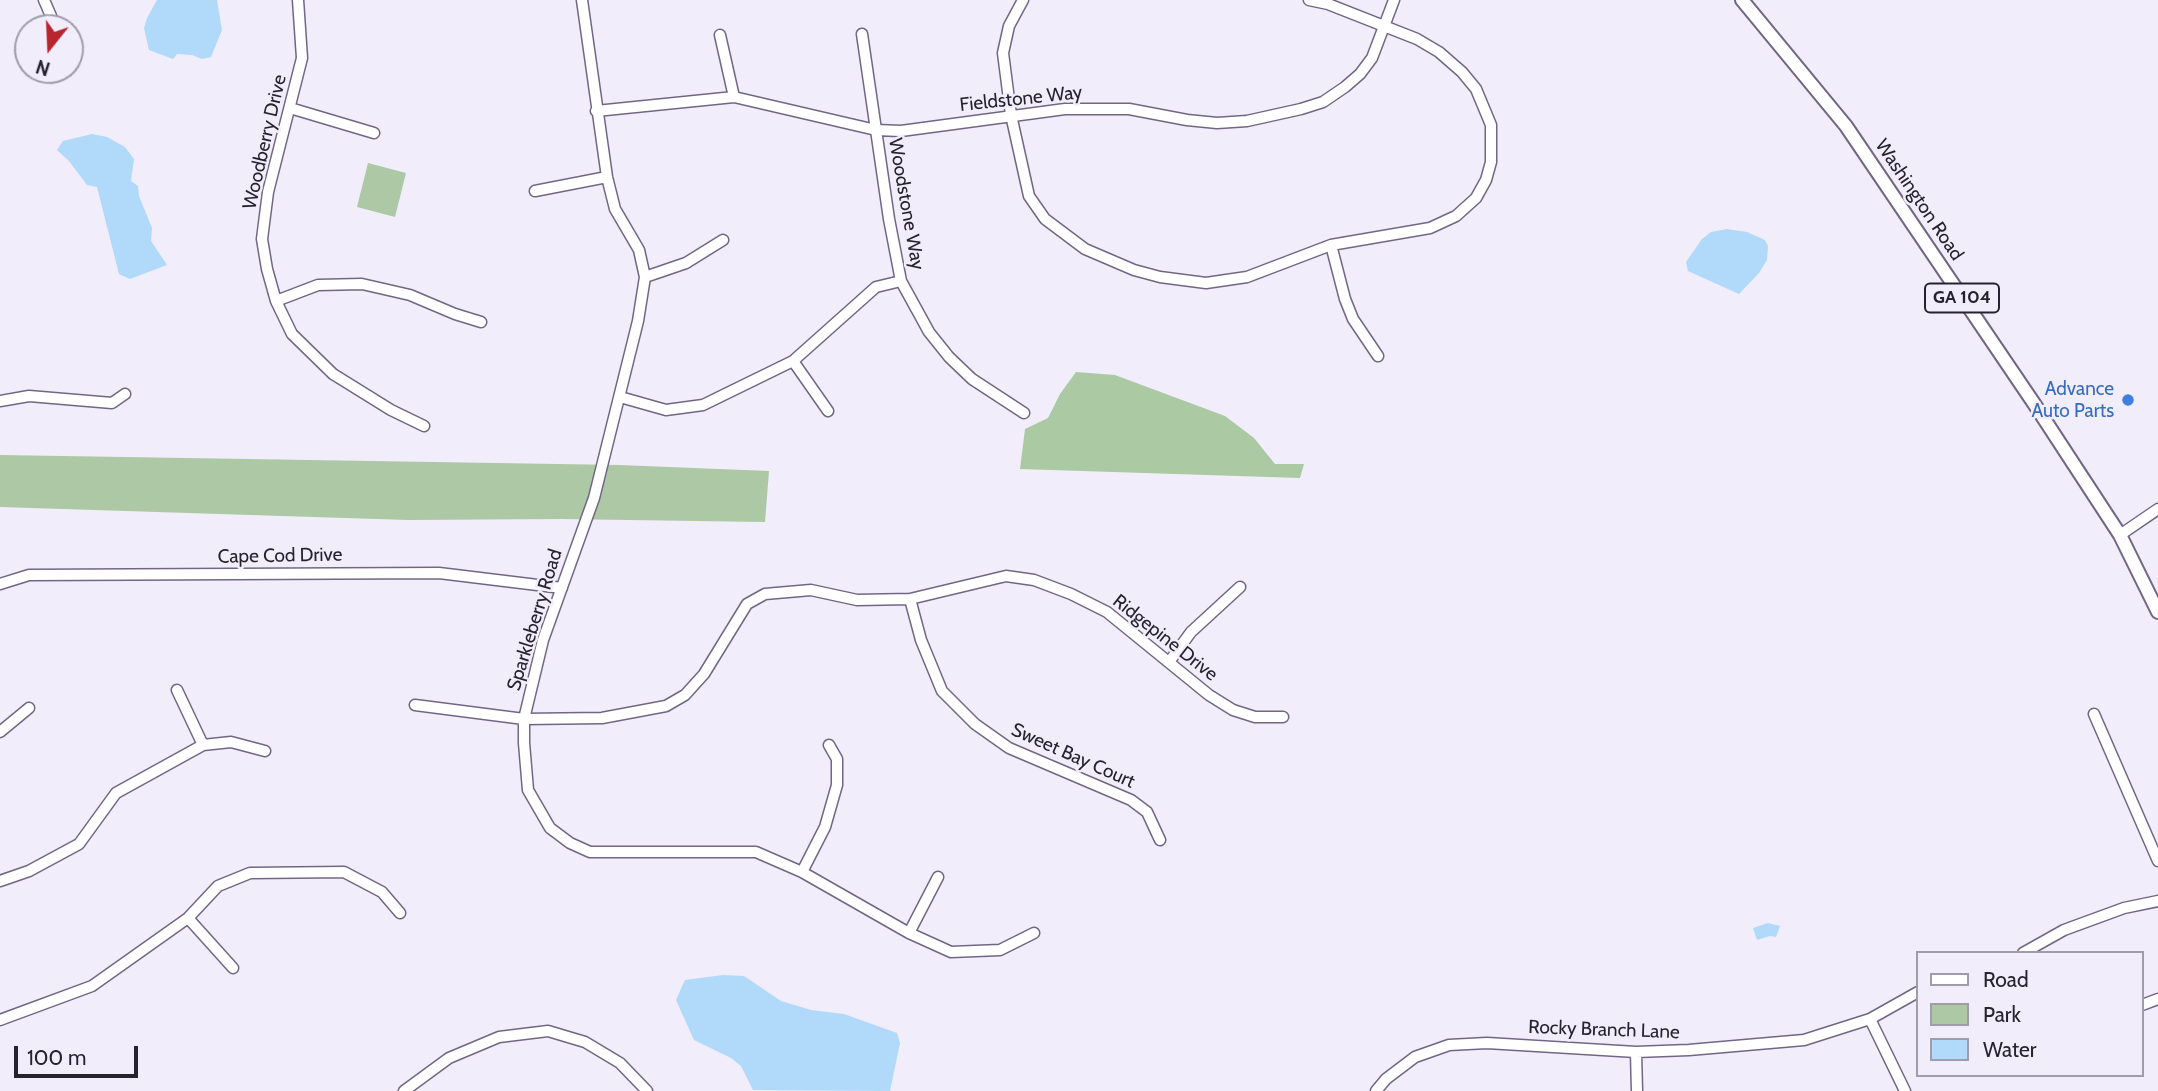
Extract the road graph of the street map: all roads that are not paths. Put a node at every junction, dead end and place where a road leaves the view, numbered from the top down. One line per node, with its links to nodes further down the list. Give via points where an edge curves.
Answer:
1 (298, 0): 11 (street, Woodberry Drive, via 302,58)
2 (582, 0): 12 (street, Sparkleberry Road)
3 (1023, 0): 13 (street, via 1009,26 1003,53)
4 (1310, 0): 7 (street)
5 (1394, 0): 7 (street, Fieldstone Way)
6 (1742, 0): 33 (main road, Washington Road / GA 104, via 1846,126)
7 (1385, 25): 13 (street, Fieldstone Way, via 1360,74 1323,102 1301,109 1247,121 1217,122 1129,109); 19 (street, via 1439,52 1476,89 1490,125 1491,162 1476,198 1457,216 1430,228)
8 (862, 34): 14 (street, Woodstone Way)
9 (720, 35): 10 (street)
10 (734, 97): 12 (street, Fieldstone Way); 14 (street, Fieldstone Way)
11 (290, 108): 15 (street); 22 (street, Woodberry Drive, via 268,192 262,240)
12 (596, 111): 16 (street, Sparkleberry Road)
13 (1011, 115): 14 (street, Fieldstone Way, via 901,131); 19 (street, via 1029,196 1045,219 1085,249 1116,262 1160,278 1206,283 1247,277)
14 (876, 130): 21 (street, Woodstone Way)
15 (373, 133)
16 (607, 177): 17 (street); 20 (street, Sparkleberry Road, via 615,209 639,250)
17 (536, 191)
18 (723, 240): 20 (street, via 686,263)
19 (1331, 245): 24 (street, via 1353,319)
20 (645, 277): 27 (street, Sparkleberry Road)
21 (901, 281): 25 (street, via 876,287); 30 (street, Woodstone Way, via 929,332 949,357 972,379)
22 (276, 301): 23 (street, via 318,285 362,284 410,295); 31 (street, Woodberry Drive, via 292,334 333,374)
23 (481, 322)
24 (1378, 356)
25 (793, 361): 27 (street, via 703,405 666,410); 29 (street)
26 (125, 394): 28 (street, via 112,403 29,396)
27 (620, 397): 36 (street, Sparkleberry Road, via 594,498)
28 (0, 401)
29 (828, 411)
30 (1024, 413)
31 (424, 426)
32 (2158, 509): 33 (street)
33 (2120, 535): 38 (main road, Washington Road / GA 104)
34 (0, 584): 36 (street, Cape Cod Drive, via 29,575 439,573)
35 (1240, 587): 39 (street, via 1191,632)
36 (562, 588): 45 (street, Sparkleberry Road, via 543,640)
37 (910, 598): 39 (street, Ridgepine Drive, via 1006,576 1034,580 1107,612); 45 (street, Ridgepine Drive, via 857,600 811,590 765,594 747,604 704,674 685,695 666,706 602,718); 50 (street, Sweet Bay Court, via 942,691 975,724 1009,748 1131,800 1147,811)
38 (2158, 612)
39 (1169, 662): 44 (street, Ridgepine Drive, via 1233,710)
40 (177, 690): 47 (street)
41 (415, 705): 45 (street, Ridgepine Drive)
42 (29, 708): 46 (street)
43 (2094, 714): 51 (street)
44 (1283, 718)
45 (524, 719): 52 (street, Sparkleberry Road, via 528,790 550,828 570,844 590,852 756,852)
46 (0, 732)
47 (203, 745): 49 (street, via 231,742); 54 (street, via 116,793 79,844)
48 (829, 745): 52 (street, via 837,759 837,785 825,827)
49 (265, 751)
50 (1160, 840)
51 (2158, 861)
52 (802, 872): 58 (street, Sparkleberry Road)
53 (938, 877): 58 (street)
54 (0, 881)
55 (2158, 901): 60 (street, via 2064,930)
56 (400, 913): 57 (street, via 382,892 344,872 250,873 218,886)
57 (188, 918): 61 (street); 64 (street, via 92,986)
58 (909, 933): 59 (street, Sparkleberry Road, via 951,952 1000,950)
59 (1034, 933)
60 (2027, 951)
61 (233, 968)
62 (1916, 993): 63 (street, Rocky Branch Lane)
63 (1870, 1019): 65 (street, Rocky Branch Lane, via 1804,1040); 70 (street)
64 (0, 1020)
65 (1636, 1052): 68 (street, Rocky Branch Lane, via 1449,1045 1415,1057); 69 (street)
66 (404, 1091): 67 (street, via 449,1058 499,1037 548,1031 585,1042 620,1063)
67 (647, 1091)
68 (1376, 1091)
69 (1637, 1091)
70 (1905, 1091)

